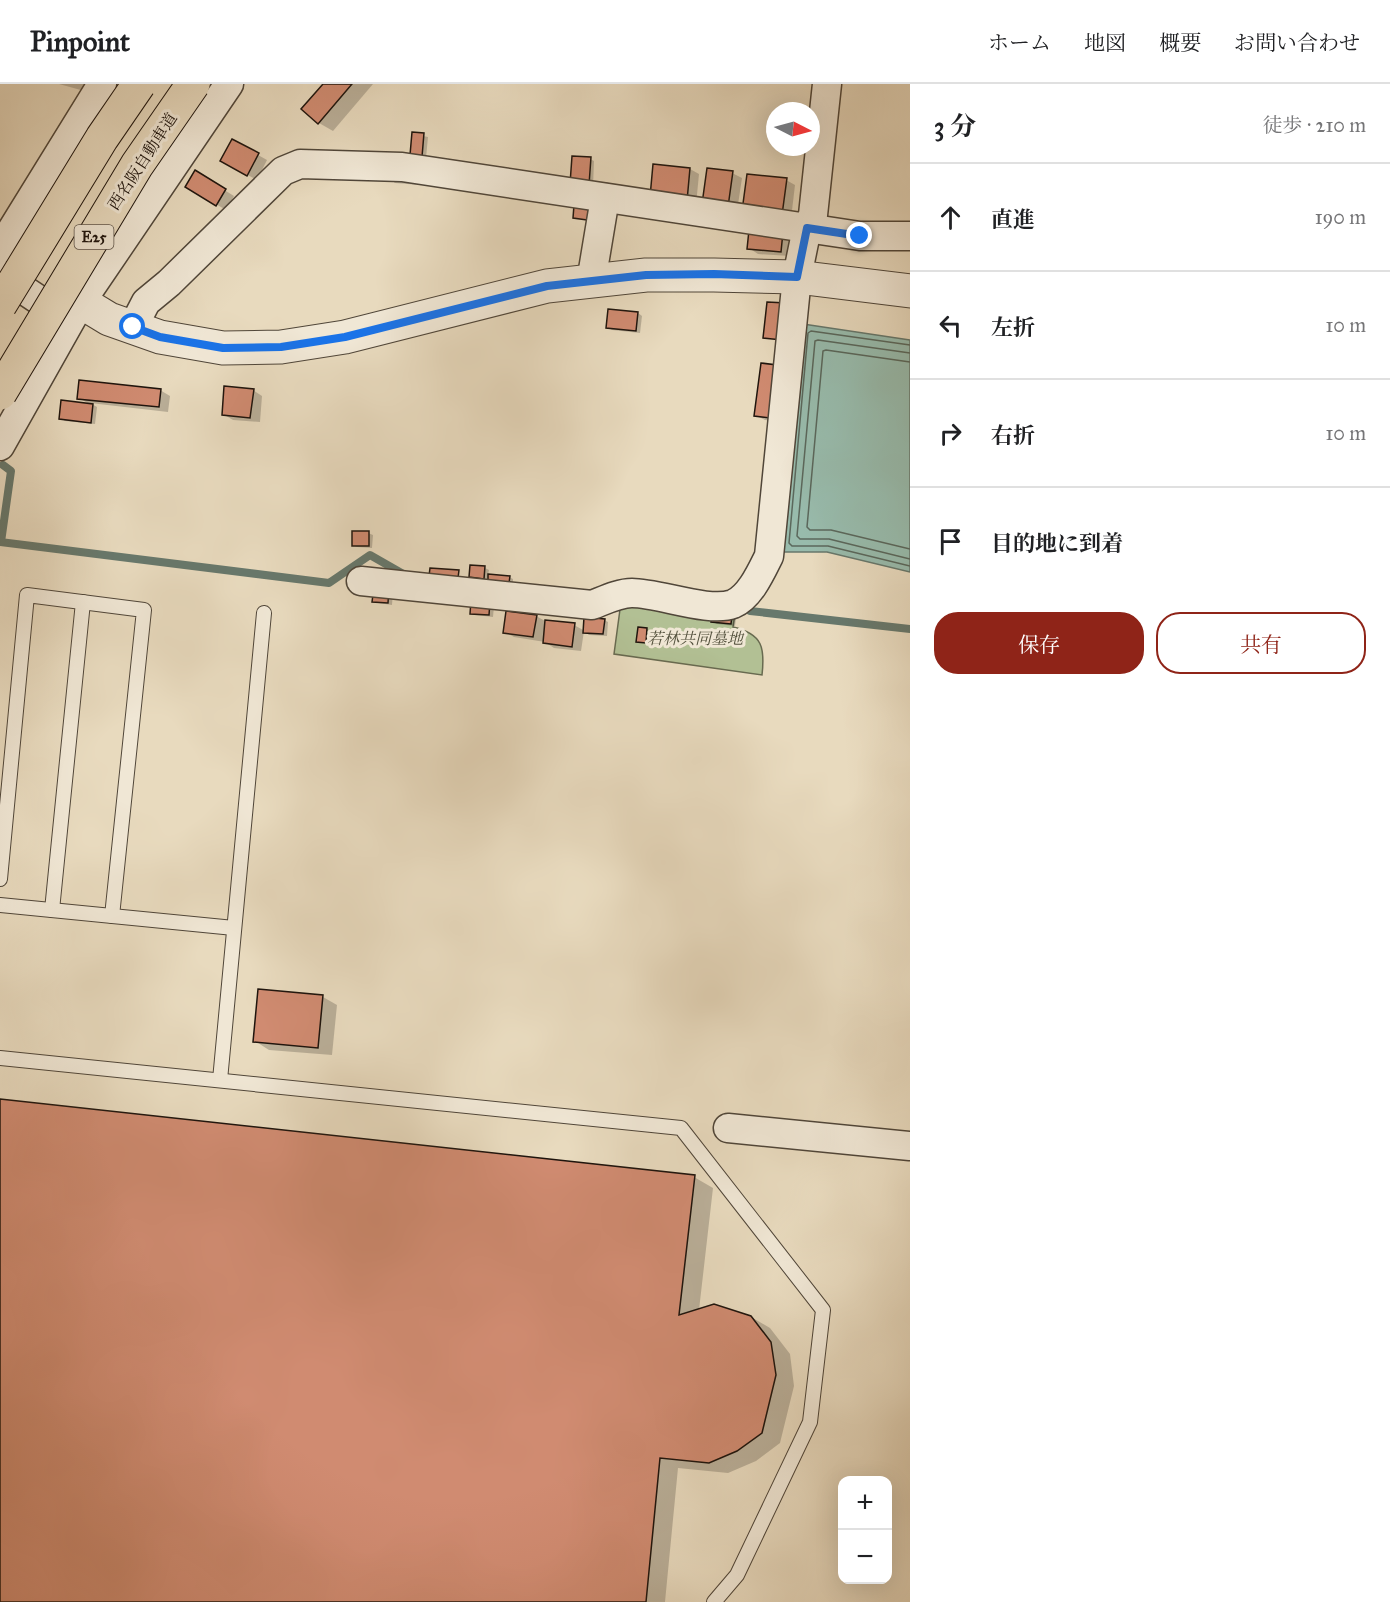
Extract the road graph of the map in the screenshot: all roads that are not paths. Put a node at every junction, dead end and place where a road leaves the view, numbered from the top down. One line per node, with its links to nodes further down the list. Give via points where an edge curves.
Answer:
1 (102, 84): 9 (street)
2 (139, 84): 14 (highway, E25, bridge)
3 (194, 84): 17 (highway, 西名阪自動車道 / E25, bridge, via 136,165)
4 (229, 84): 15 (street)
5 (827, 84): 7 (street, via 813,215)
6 (605, 198): 7 (street); 12 (street); 16 (street, via 402,167 300,164 283,171 146,302)
7 (807, 228): 8 (street, via 860,236); 11 (street)
8 (910, 236)
9 (0, 249)
10 (0, 274): 15 (street)
11 (797, 277): 12 (street, via 646,275); 13 (street); 19 (street, via 769,556 754,585 735,603 720,606 631,593 592,605)
12 (591, 282): 16 (street, via 547,286 345,337 281,347 223,348 160,337)
13 (910, 291)
14 (0, 305)
15 (76, 312): 16 (street); 18 (street)
16 (133, 327)
17 (0, 393)
18 (0, 446)
19 (361, 581)
20 (83, 602): 22 (lane, via 27,595); 24 (lane); 25 (lane, via 144,610)
21 (264, 613): 26 (lane)
22 (0, 879)
23 (0, 905): 24 (lane)
24 (52, 910): 25 (lane)
25 (112, 916): 26 (lane)
26 (234, 928): 28 (lane)
27 (0, 1058): 28 (lane)
28 (220, 1080): 31 (lane, via 681,1128 824,1310 810,1422 737,1575)
29 (728, 1128): 30 (street)
30 (910, 1146)
31 (714, 1602)

